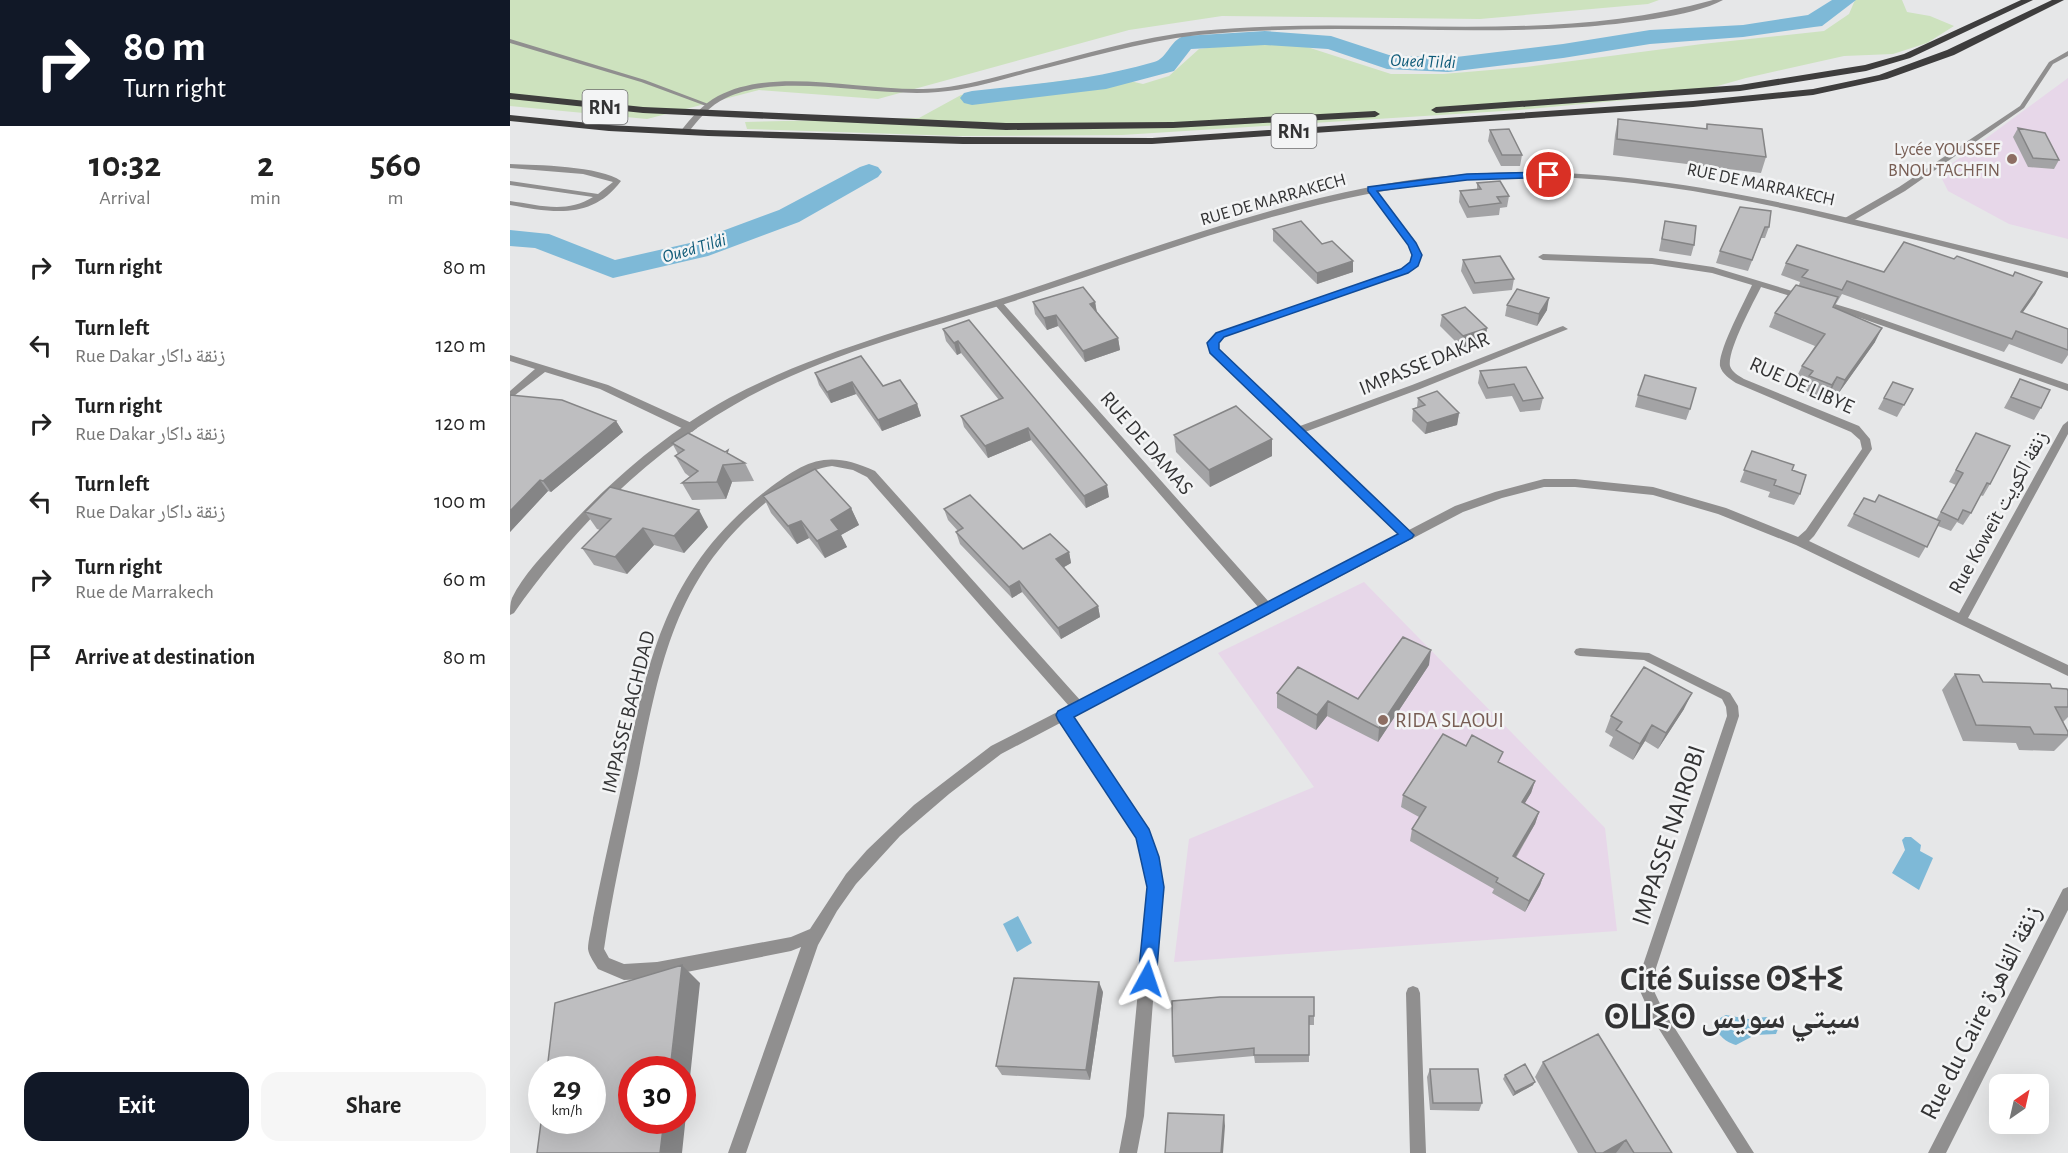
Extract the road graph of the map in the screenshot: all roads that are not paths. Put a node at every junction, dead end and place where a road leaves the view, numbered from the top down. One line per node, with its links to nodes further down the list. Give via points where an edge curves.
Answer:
1 (1720, 0): 7 (street, via 1679,12 1585,25 1198,34 939,90 771,86 725,94)
2 (2028, 0): 8 (highway, RN1, via 1907,56 1866,68 1740,88 1385,114 1141,126)
3 (2059, 0): 10 (highway, RN1, via 1932,61 1884,77 1762,99 1152,141 945,142)
4 (510, 41): 7 (lane)
5 (2068, 53): 16 (lane, via 2051,63 2022,107 1902,189)
6 (510, 96): 8 (highway, RN1)
7 (708, 105): 8 (street)
8 (700, 114): 10 (street)
9 (510, 118): 10 (highway, RN1)
10 (684, 132)
11 (510, 166): 14 (lane, via 616,178 615,184)
12 (510, 183): 14 (lane)
13 (1371, 189): 16 (street, RUE DE MARRAKECH, via 1514,174 1614,177 1730,192); 20 (street, RUE DE MARRAKECH, via 1285,211); 28 (street, via 1413,245 1417,255 1414,264 1404,271 1220,335 1213,343 1214,350)
14 (600, 196): 15 (lane, via 570,211)
15 (510, 203)
16 (1848, 220): 18 (street, RUE DE MARRAKECH)
17 (1543, 258): 19 (street, via 1652,261 1713,270)
18 (2068, 275)
19 (1758, 283): 24 (street); 30 (street, RUE DE LIBYE, via 1725,363 1728,372 1740,381 1855,429 1865,439 1867,449)
20 (998, 303): 27 (street, RUE DE MARRAKECH, via 836,353 727,404); 31 (street, RUE DE DAMAS)
21 (1563, 329): 28 (street, IMPASSE DAKAR)
22 (510, 358): 23 (street)
23 (543, 368): 25 (street); 27 (street, via 604,387)
24 (2068, 388)
25 (510, 396)
26 (2068, 425): 33 (street, Rue Koweït زنقة الكويت)
27 (692, 428): 32 (street, RUE DE MARRAKECH, via 630,473 596,504 534,575)
28 (1299, 430): 29 (street)
29 (1407, 535): 30 (street, via 1459,508 1498,495 1544,483 1575,483 1653,491 1722,511); 31 (street)
30 (1800, 542): 33 (street)
31 (1267, 609): 36 (street)
32 (510, 610)
33 (1962, 618): 35 (street)
34 (1580, 652): 44 (lane, IMPASSE NAIROBI, via 1645,656 1726,696 1732,706 1733,716 1649,968 1647,991)
35 (2068, 671)
36 (1078, 707): 37 (street); 39 (street, IMPASSE BAGHDAD, via 871,474 835,461 811,467 740,519 692,579 673,613 658,655 596,950 604,964 624,972 657,970 791,944)
37 (1064, 715): 39 (street, via 996,750 887,837 847,885); 42 (street, via 1143,835 1155,887 1135,1116)
38 (2068, 894): 45 (street, Rue du Caire زنقة القاهرة)
39 (815, 934): 41 (street)
40 (1413, 993): 43 (lane)
41 (737, 1153)
42 (1128, 1153)
43 (1418, 1153)
44 (1746, 1153)
45 (1937, 1153)

